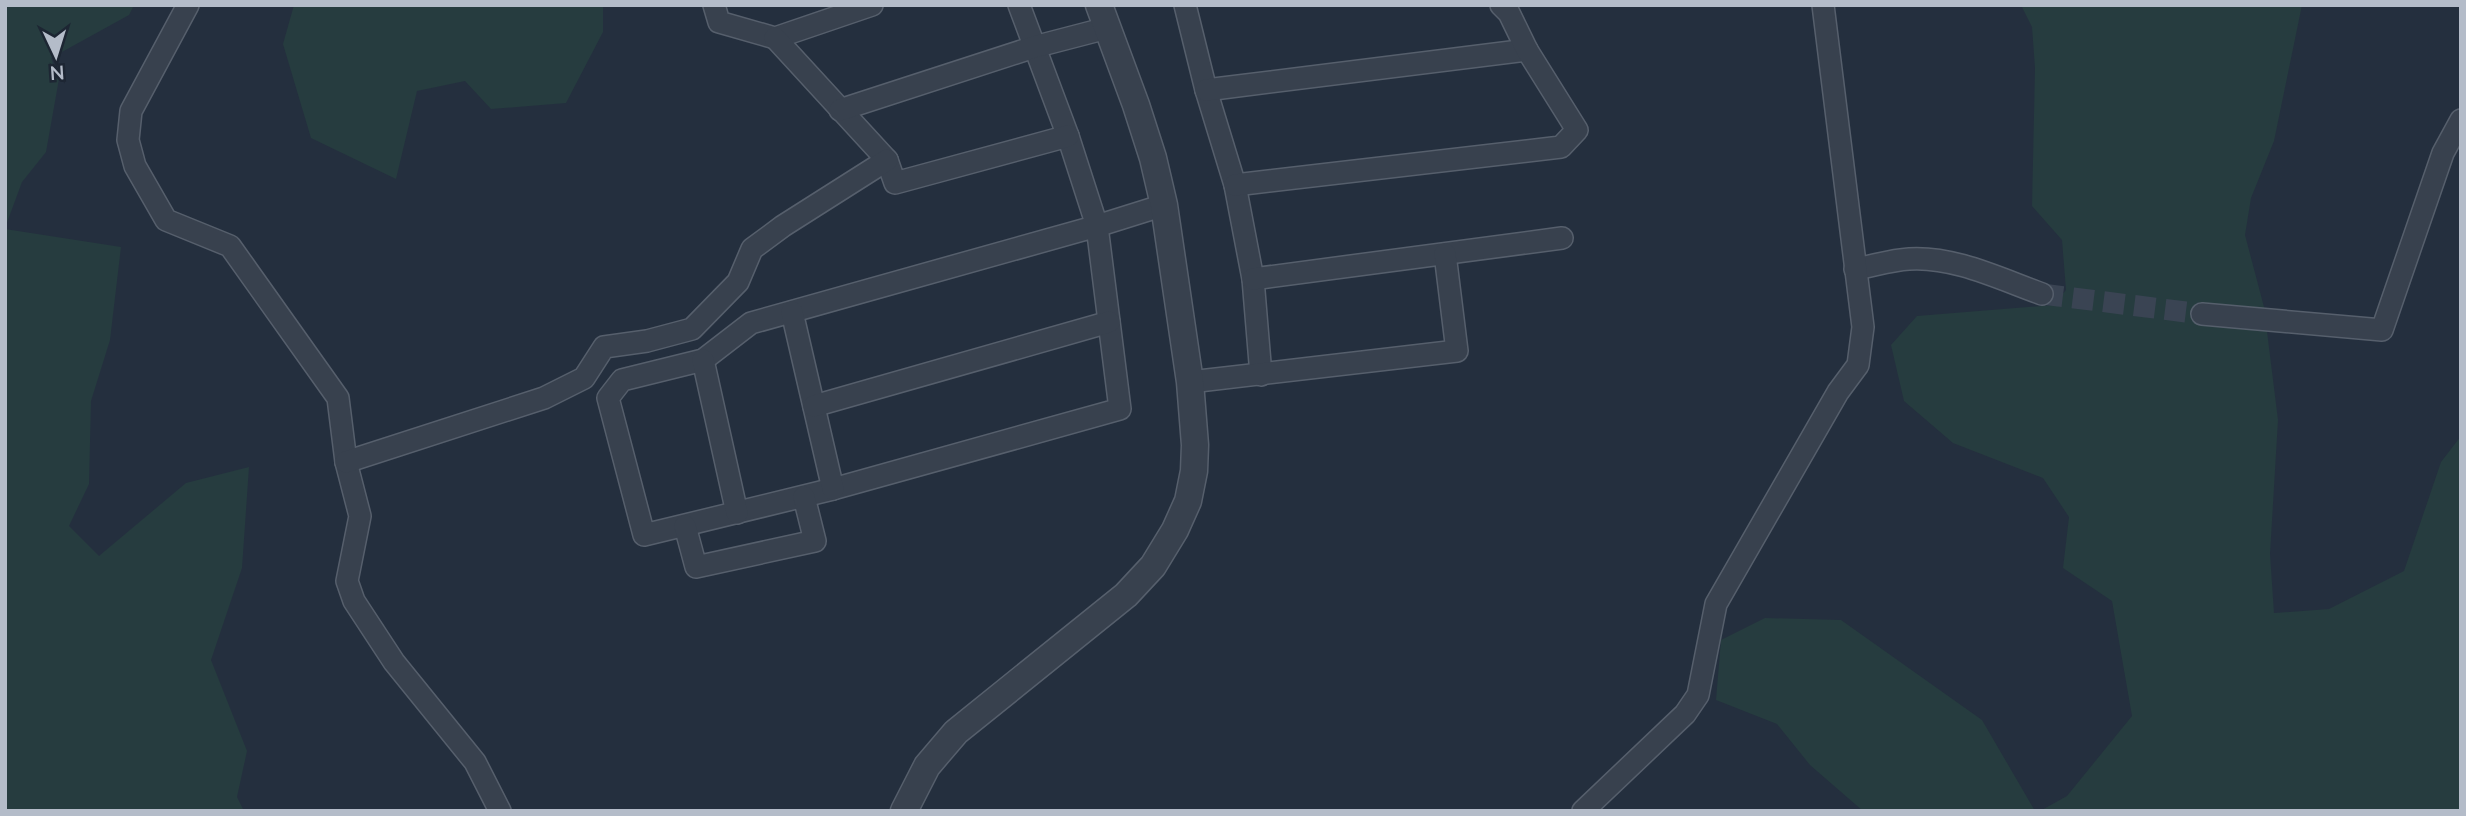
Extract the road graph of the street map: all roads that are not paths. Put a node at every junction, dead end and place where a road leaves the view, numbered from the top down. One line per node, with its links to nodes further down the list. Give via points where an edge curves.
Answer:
1 (188, 5): 32 (street, via 131,111 128,140 135,166 166,220 230,246 238,257 338,398)
2 (714, 5): 9 (street, via 719,22)
3 (872, 5): 9 (street)
4 (1018, 5): 10 (street)
5 (1185, 5): 12 (street)
6 (1501, 5): 11 (street)
7 (1823, 5): 22 (street)
8 (1103, 17): 10 (street); 18 (street, via 1140,118)
9 (775, 37): 13 (street)
10 (1034, 47): 13 (street); 15 (street)
11 (1527, 50): 12 (street); 17 (street, via 1577,130 1561,147)
12 (1206, 90): 17 (street)
13 (840, 110): 16 (street)
14 (2461, 120): 26 (street, via 2443,153 2382,330)
15 (1068, 136): 16 (street, via 895,183); 19 (street)
16 (887, 160): 32 (street, via 752,249 738,282 692,329 604,348 584,378 544,398)
17 (1235, 185): 23 (street)
18 (1164, 205): 19 (street); 30 (street)
19 (1097, 226): 25 (street); 27 (street)
20 (1562, 238): 21 (street)
21 (1445, 254): 23 (street); 29 (street, via 1457,351)
22 (1855, 269): 24 (street, via 1931,259); 39 (street, via 1863,327 1858,365 1716,604 1698,695 1685,714)
23 (1253, 279): 29 (street)
24 (2042, 294)
25 (792, 312): 28 (street, via 751,323); 31 (street)
26 (2202, 314)
27 (1109, 322): 31 (street); 33 (street, via 1120,409)
28 (703, 360): 35 (street); 36 (street, via 622,380 608,398 644,535)
29 (1261, 375): 30 (street)
30 (1190, 382): 38 (street, via 1195,445 1188,501 1153,566 1126,595 956,732 927,766)
31 (814, 406): 33 (street)
32 (346, 462): 37 (street, via 360,516 347,581 354,600 394,662 475,762)
33 (833, 489): 34 (street)
34 (804, 497): 35 (street); 36 (street, via 815,541 696,567)
35 (737, 513): 36 (street)
36 (685, 526)
37 (500, 811)
38 (904, 811)
39 (1583, 811)

